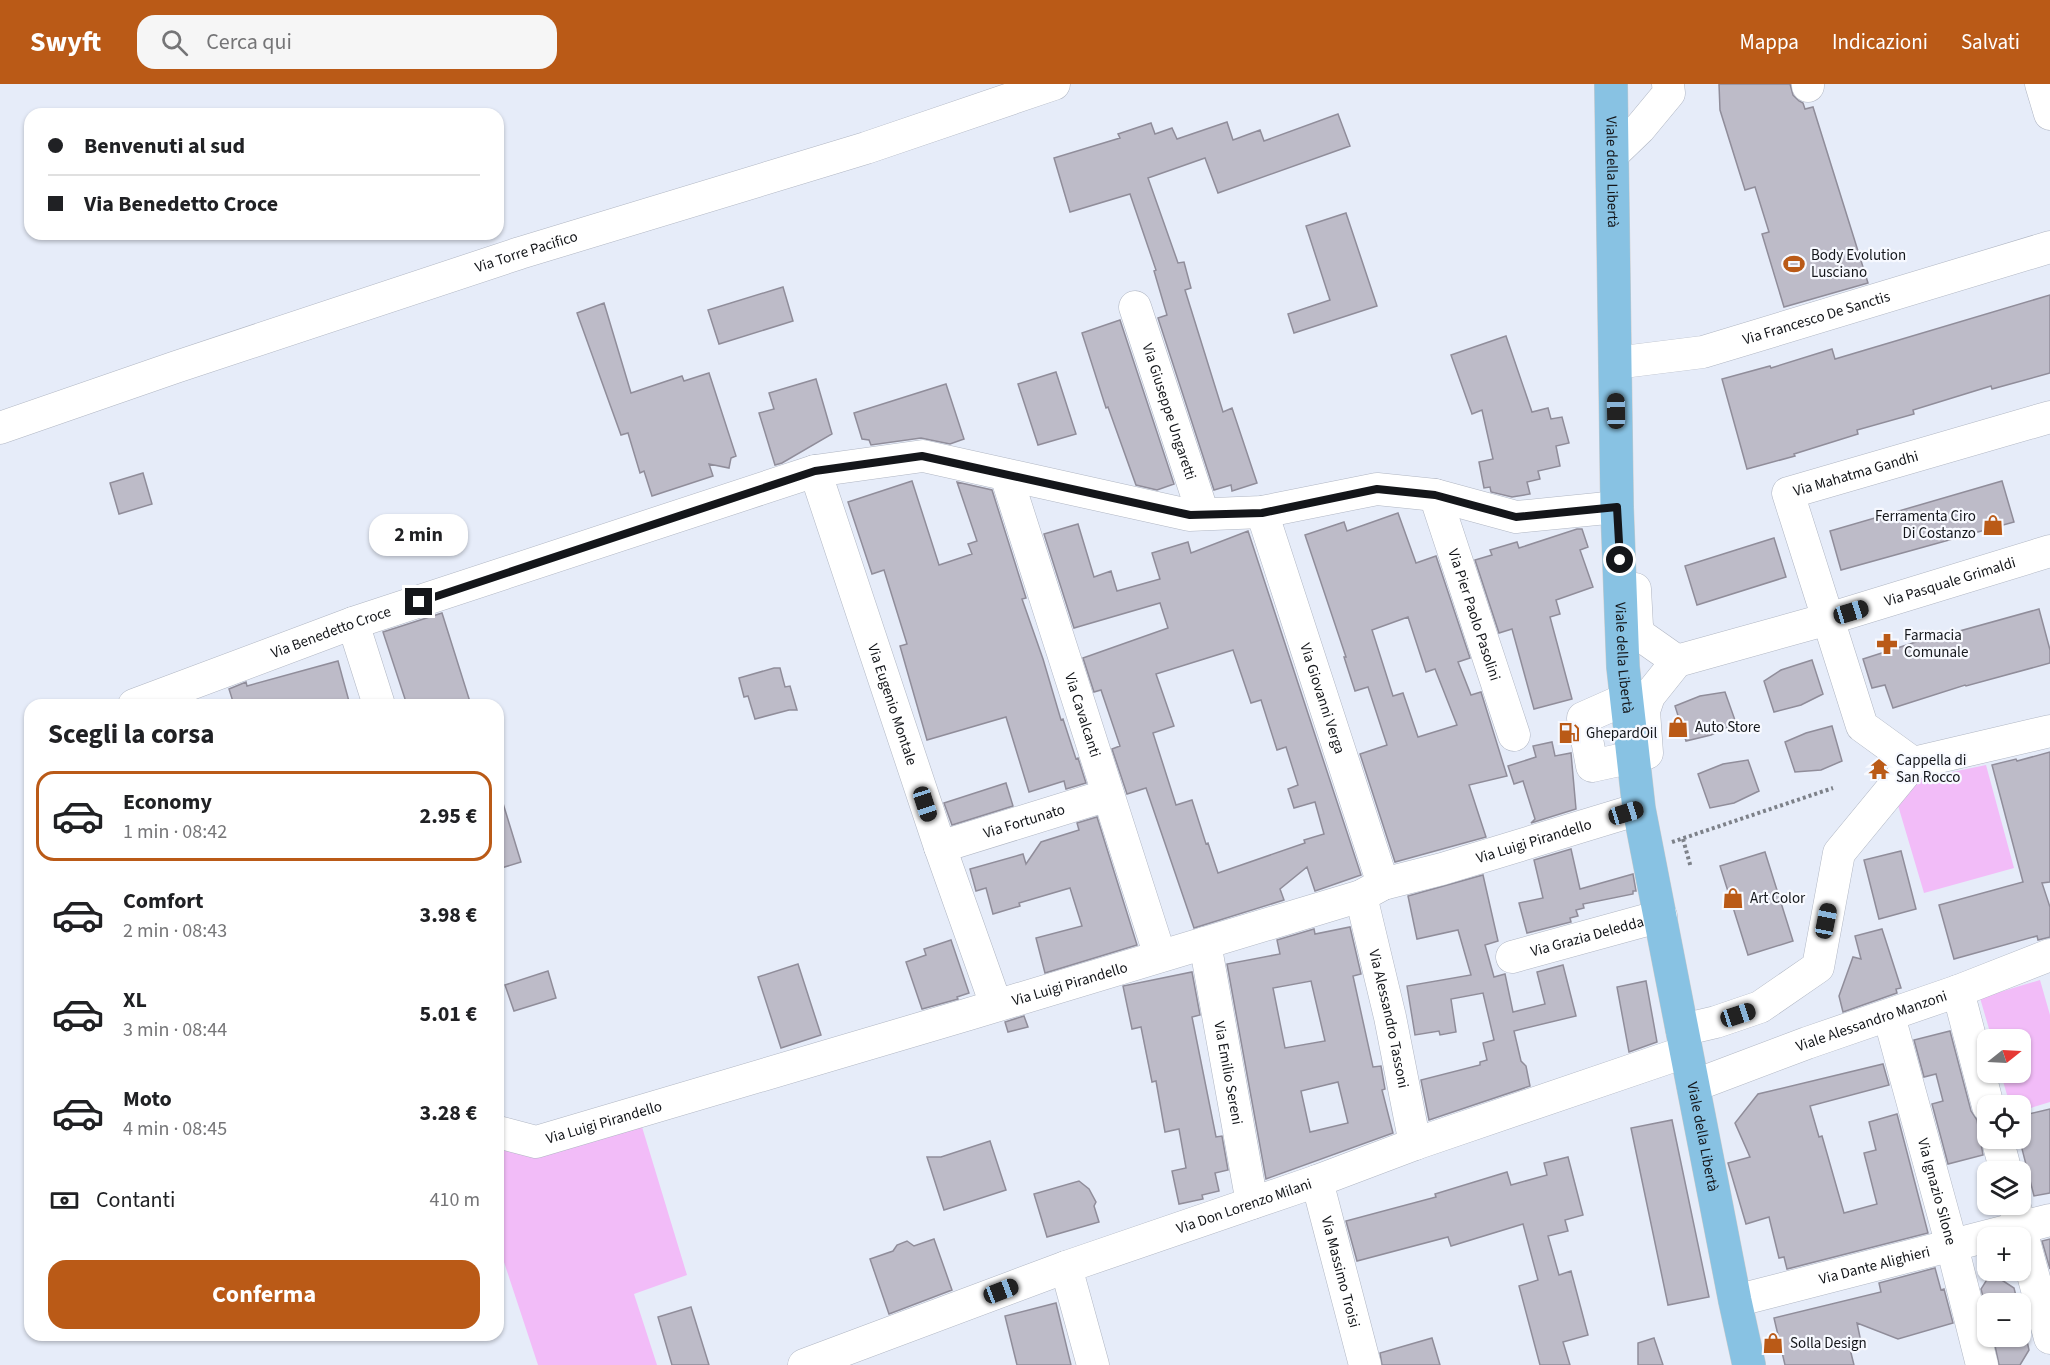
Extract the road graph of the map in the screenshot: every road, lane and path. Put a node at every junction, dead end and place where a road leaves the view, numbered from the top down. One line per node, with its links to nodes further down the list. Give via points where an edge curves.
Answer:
1 (1054, 84): 11 (street, Via Torre Pacifico, via 866,148 520,253)
2 (1611, 84): 6 (main road, Viale della Libertà)
3 (1668, 84): 6 (street, via 1669,93)
4 (2041, 84): 5 (street)
5 (2050, 114)
6 (1612, 155): 9 (main road, Viale della Libertà)
7 (2050, 247): 9 (street, Via Francesco De Sanctis, via 1703,352)
8 (1135, 307): 16 (street, Via Giuseppe Ungaretti)
9 (1615, 363): 17 (main road, Viale della Libertà)
10 (2050, 417): 19 (street, Via Mahatma Gandhi, via 1788,493)
11 (0, 428)
12 (815, 471): 13 (street, Via Benedetto Croce, via 922,456); 20 (street, Via Benedetto Croce); 34 (street, Via Eugenio Montale)
13 (1006, 475): 16 (street, Via Benedetto Croce, via 1190,515); 30 (street, Via Cavalcanti)
14 (1435, 495): 15 (street, Via Benedetto Croce, via 1377,489); 17 (street, Via Benedetto Croce, via 1516,517); 26 (street, Via Pier Paolo Pasolini)
15 (1262, 513): 16 (street, Via Benedetto Croce); 36 (street, Via Giovanni Verga)
16 (1203, 514)
17 (1618, 523): 21 (street, via 1633,568 1640,636); 24 (main road, Viale della Libertà)
18 (2050, 551): 19 (street, Via Pasquale Grimaldi)
19 (1828, 618): 21 (street, Via Pasquale Grimaldi); 28 (street, via 1862,726)
20 (354, 623): 22 (street, Via Benedetto Croce); 23 (street)
21 (1677, 661): 31 (street, via 1649,696 1644,711 1650,784)
22 (150, 699)
23 (377, 699)
24 (1626, 699): 27 (main road, Viale della Libertà); 27 (street, via 1583,718 1592,766)
25 (2050, 731): 28 (street)
26 (1514, 735)
27 (1633, 757): 31 (main road, Viale della Libertà)
28 (1913, 763): 45 (street, Via Don Lorenzo Milani, via 1839,853 1818,967 1760,1007 1716,1022)
29 (1833, 788): 32 (path)
30 (1108, 795): 34 (street, Via Fortunato); 40 (street, Via Cavalcanti)
31 (1638, 806): 36 (street, Via Luigi Pirandello); 37 (main road, Viale della Libertà)
32 (1683, 839): 33 (path); 35 (path)
33 (1671, 843)
34 (940, 847): 43 (street, Via Eugenio Montale)
35 (1691, 868)
36 (1372, 890): 38 (street, Via Luigi Pirandello); 49 (street, Via Alessandro Tassoni, via 1390,1017)
37 (1661, 916): 41 (street, Via Grazia Deledda); 45 (main road, Viale della Libertà)
38 (1205, 943): 40 (street, Via Luigi Pirandello); 51 (street, Via Emilio Sereni)
39 (2050, 955): 42 (street, Viale Alessandro Manzoni)
40 (1160, 956): 43 (street, Via Luigi Pirandello)
41 (1512, 957)
42 (1959, 991): 44 (street, Viale Alessandro Manzoni); 47 (street)
43 (996, 1005): 48 (street, Via Luigi Pirandello, via 536,1142)
44 (1889, 1016): 46 (street, Viale Alessandro Manzoni); 54 (street, Via Ignazio Silone)
45 (1684, 1041): 46 (main road, Viale della Libertà); 49 (street, Via Don Lorenzo Milani)
46 (1693, 1086): 56 (main road, Viale della Libertà)
47 (1985, 1095)
48 (504, 1134)
49 (1415, 1144): 50 (street, Via Don Lorenzo Milani)
50 (1317, 1181): 51 (street, Via Don Lorenzo Milani); 60 (street, Via Massimo Troisi)
51 (1252, 1203): 55 (street, Via Don Lorenzo Milani)
52 (2017, 1216): 53 (street, Via Dante Alighieri); 54 (street, Via Dante Alighieri); 57 (street)
53 (2050, 1220)
54 (1952, 1246): 56 (street, Via Dante Alighieri); 62 (street, Via Ignazio Silone)
55 (1066, 1267): 58 (street, Via Don Lorenzo Milani); 59 (street)
56 (1734, 1301): 61 (main road, Viale della Libertà)
57 (2050, 1338)
58 (807, 1365)
59 (1093, 1365)
60 (1365, 1365)
61 (1749, 1365)
62 (1982, 1365)

